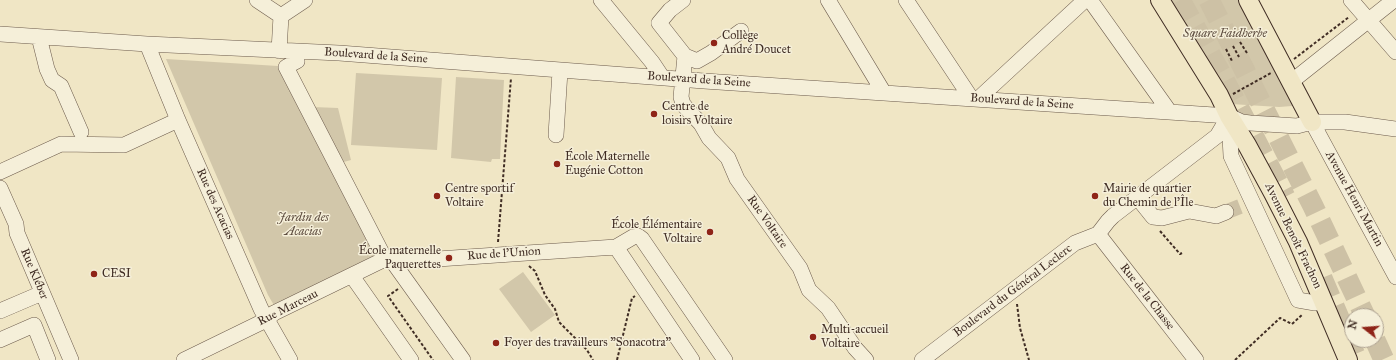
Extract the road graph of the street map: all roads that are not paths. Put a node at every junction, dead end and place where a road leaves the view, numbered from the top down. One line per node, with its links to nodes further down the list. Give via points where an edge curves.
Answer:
1 (257, 0): 13 (street)
2 (305, 0): 13 (street)
3 (600, 0): 24 (street)
4 (683, 0): 22 (street, via 659,23)
5 (828, 0): 27 (street)
6 (906, 0): 28 (street)
7 (1085, 0): 28 (street)
8 (1090, 0): 30 (street)
9 (1160, 0): 29 (main road, Avenue Benoît Frachon)
10 (1248, 0): 26 (main road)
11 (1351, 0): 14 (street)
12 (1394, 0): 14 (street)
13 (281, 16): 19 (street)
14 (1365, 16): 21 (street); 26 (street)
15 (741, 32): 22 (street, via 711,54 698,60)
16 (0, 34): 17 (street, Boulevard de la Seine)
17 (39, 37): 18 (street, Boulevard de la Seine); 34 (street, via 47,69 52,80 60,86)
18 (147, 44): 19 (street, Boulevard de la Seine); 31 (street, Rue des Acacias)
19 (279, 51): 20 (street, Boulevard de la Seine)
20 (295, 52): 23 (street, Boulevard de la Seine, via 339,53); 44 (street, via 297,61 286,67)
21 (1396, 52)
22 (685, 56): 25 (street, Rue Voltaire)
23 (560, 71): 24 (street, Boulevard de la Seine); 35 (street)
24 (662, 77): 25 (street, Boulevard de la Seine)
25 (682, 79): 27 (street, Boulevard de la Seine); 60 (street, Rue Voltaire, via 681,97 686,110 697,119 709,138 728,158 737,179 800,268 809,290 828,308)
26 (1291, 82): 32 (main road)
27 (884, 93): 28 (street, Boulevard de la Seine)
28 (975, 98): 30 (street, Boulevard de la Seine)
29 (1225, 108): 30 (street, Boulevard de la Seine); 32 (street, Boulevard de la Seine, via 1242,122 1297,126); 38 (main road, Avenue Benoît Frachon); 39 (street, Boulevard du Général Leclerc, via 1217,136); 40 (street, via 1231,156)
30 (1169, 111)
31 (178, 120): 36 (street, via 124,145 61,144); 50 (street, Rue des Acacias)
32 (1312, 122): 33 (street, Boulevard de la Seine, via 1345,122); 46 (street, Avenue Henri Martin)
33 (1396, 129)
34 (81, 132)
35 (556, 135)
36 (0, 172)
37 (0, 188): 47 (street, Rue Kléber)
38 (1273, 193): 40 (street); 48 (main road, Avenue Benoît Frachon, via 1298,242)
39 (1137, 197): 41 (street, via 1153,217 1162,218 1189,211 1216,216); 42 (street, Boulevard du Général Leclerc, via 1108,221)
40 (1251, 202): 48 (street, via 1298,300)
41 (1226, 212)
42 (1098, 234): 61 (street, Boulevard du Général Leclerc, via 1075,243); 62 (street, Rue de la Chasse)
43 (616, 247): 44 (street, Rue de l'Union); 58 (street); 59 (street, Rue de l'Union, via 633,237 638,236 642,239)
44 (389, 260): 45 (street, Rue Marceau); 57 (street, via 408,281)
45 (352, 276): 50 (street, Rue Marceau); 56 (street)
46 (1396, 277)
47 (42, 293): 49 (street); 53 (street, Rue Kléber)
48 (1319, 302): 63 (main road, Avenue Benoît Frachon)
49 (0, 311)
50 (266, 320): 54 (street, Rue Marceau); 55 (street, Rue des Acacias)
51 (0, 340): 52 (street, via 34,325)
52 (48, 360)
53 (71, 360)
54 (184, 360)
55 (290, 360)
56 (411, 360)
57 (463, 360)
58 (692, 360)
59 (725, 360)
60 (866, 360)
61 (922, 360)
62 (1196, 360)
63 (1348, 360)

